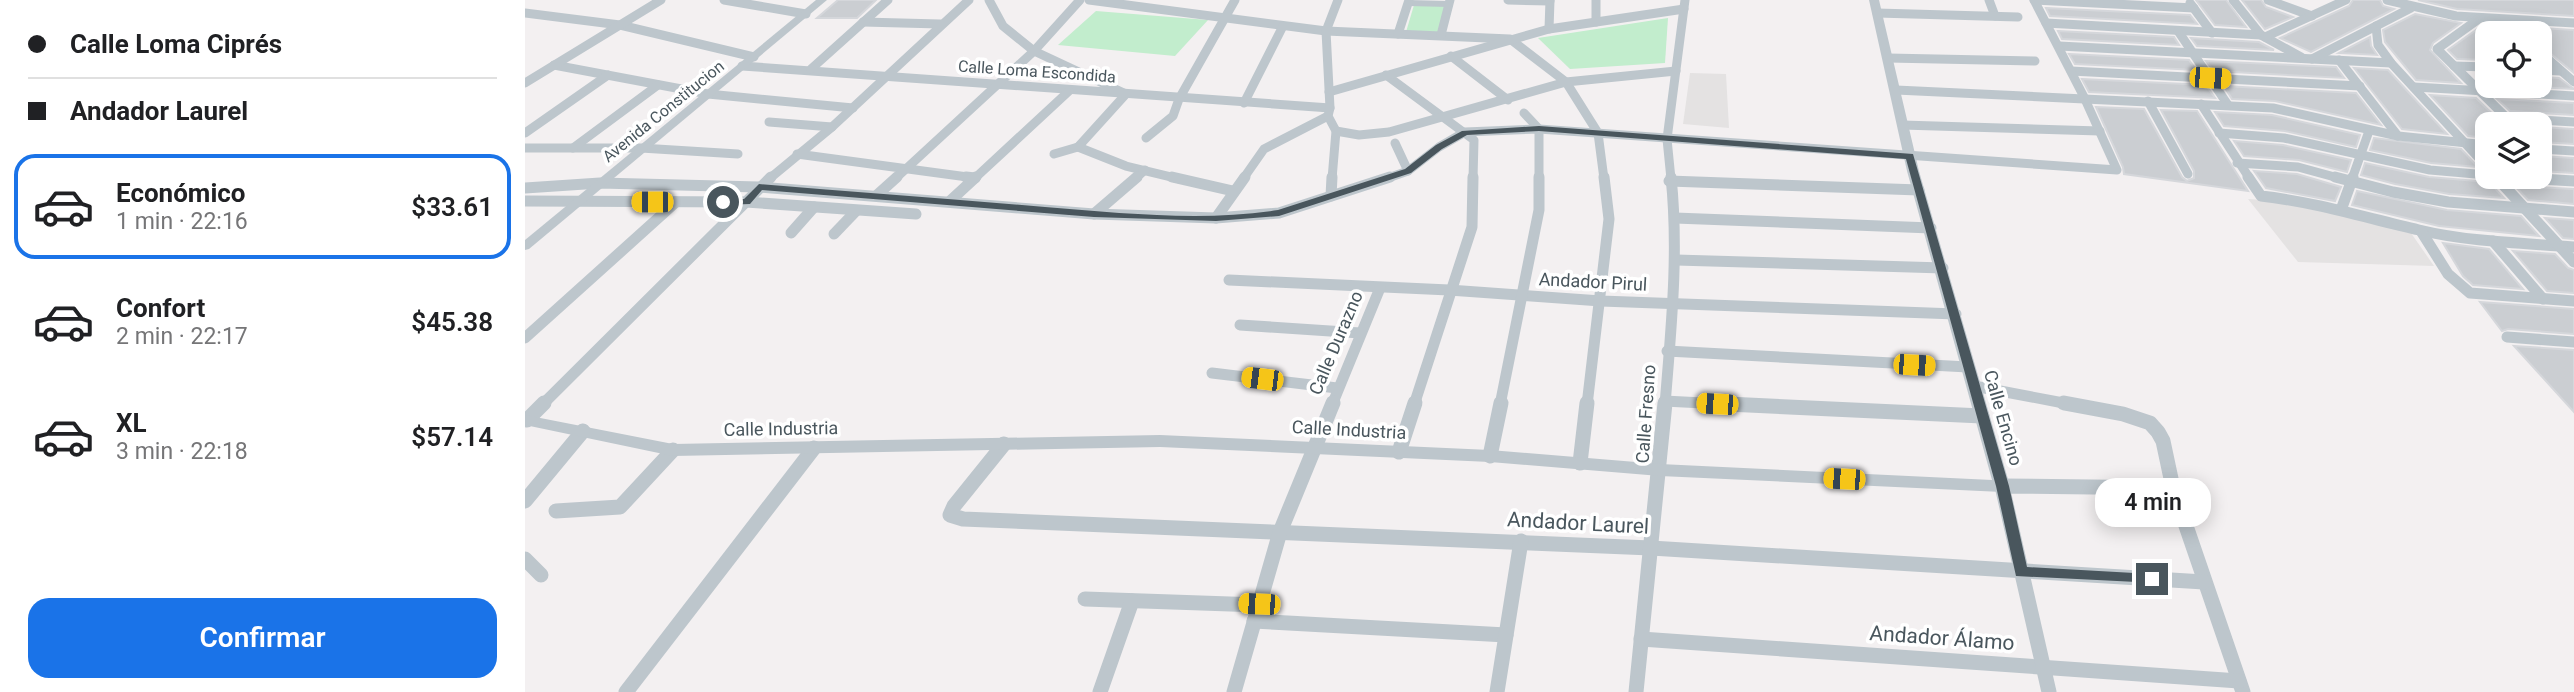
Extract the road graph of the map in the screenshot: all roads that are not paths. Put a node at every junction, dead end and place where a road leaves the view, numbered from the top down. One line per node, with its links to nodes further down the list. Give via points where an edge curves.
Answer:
1 (661, 0): 46 (street)
2 (724, 0): 32 (street)
3 (822, 0): 32 (street, Avenida Constitucion)
4 (888, 0): 41 (street)
5 (969, 0): 45 (street)
6 (989, 0): 60 (street, via 1003,26)
7 (1080, 0): 60 (street)
8 (1089, 0): 37 (street)
9 (1235, 0): 37 (street)
10 (1338, 0): 52 (street)
11 (1508, 0): 12 (street)
12 (1550, 0): 49 (street)
13 (1596, 0): 42 (street)
14 (1874, 0): 31 (street, Calle Encino)
15 (1989, 0): 34 (street)
16 (2034, 0): 27 (street); 39 (street)
17 (2188, 0): 28 (street)
18 (2233, 0): 57 (street)
19 (2268, 0): 35 (street)
20 (2321, 0): 26 (street)
21 (2346, 0): 26 (street)
22 (2387, 0): 29 (street)
23 (1409, 2): 24 (street); 54 (street)
24 (1449, 2): 56 (street)
25 (1684, 5): 42 (street); 76 (street)
26 (2335, 5): 35 (street)
27 (2144, 6): 28 (street); 50 (street)
28 (2194, 8): 53 (street)
29 (2411, 8): 38 (street); 48 (street)
30 (525, 13): 46 (street)
31 (1877, 13): 34 (street); 64 (street, Calle Encino)
32 (806, 14): 63 (street, Avenida Constitucion)
33 (2030, 15): 39 (street)
34 (1995, 16): 36 (street)
35 (2312, 16): 57 (street)
36 (2018, 17)
37 (1225, 18): 47 (street); 101 (street)
38 (2480, 18): 40 (street); 71 (street, via 2438,46)
39 (2044, 19): 50 (street); 59 (street)
40 (2505, 20): 43 (street)
41 (863, 22): 45 (street); 74 (street)
42 (1596, 22): 49 (street)
43 (2560, 23): 44 (street); 55 (street)
44 (2574, 23)
45 (940, 24): 80 (street)
46 (620, 25): 63 (street); 70 (street)
47 (1283, 26): 52 (street); 104 (street)
48 (2376, 26): 65 (street); 68 (street, via 2378,45)
49 (1549, 29): 58 (street)
50 (2158, 29): 51 (street)
51 (2178, 31): 53 (street); 61 (street)
52 (1327, 32): 54 (street); 93 (street)
53 (2212, 33): 57 (street)
54 (1398, 34): 56 (street)
55 (2574, 34)
56 (1441, 35): 58 (street)
57 (2263, 36): 65 (street)
58 (1510, 39): 62 (street); 83 (street)
59 (2059, 46): 61 (street); 77 (street)
60 (1034, 51): 86 (street); 96 (street)
61 (2193, 53): 65 (street); 82 (street)
62 (1451, 56): 81 (street); 102 (street)
63 (754, 57): 72 (street, Avenida Constitucion)
64 (1888, 58): 67 (street); 91 (street, Calle Encino)
65 (2308, 59): 66 (street)
66 (2339, 60): 68 (street); 88 (street)
67 (2035, 61)
68 (2391, 63): 90 (street)
69 (2552, 63): 78 (street)
70 (554, 65): 79 (street); 85 (street)
71 (2454, 65): 73 (street); 89 (street)
72 (742, 66): 74 (street, Calle Loma Escondida); 95 (street, Avenida Constitucion)
73 (2475, 66)
74 (811, 69): 80 (street, Calle Loma Escondida)
75 (2552, 70): 78 (street)
76 (1676, 71): 83 (street); 127 (street, Calle Fresno)
77 (2071, 71): 82 (street); 99 (street)
78 (2560, 71): 84 (street)
79 (608, 75): 87 (street); 121 (street)
80 (886, 75): 86 (street, Calle Loma Escondida); 107 (street)
81 (1386, 75): 93 (street); 111 (street)
82 (2210, 78): 88 (street); 106 (street)
83 (1566, 82): 102 (street); 122 (street)
84 (2574, 82)
85 (525, 83)
86 (996, 84): 92 (street, Calle Loma Escondida); 144 (street)
87 (657, 85): 95 (street); 133 (street)
88 (2360, 86): 125 (street)
89 (2475, 86)
90 (2414, 88): 94 (street); 129 (street)
91 (1896, 90): 99 (street); 115 (street, Calle Encino)
92 (1069, 91): 96 (street, Calle Loma Escondida); 150 (street)
93 (1329, 92): 108 (street)
94 (2475, 92)
95 (708, 94): 107 (street); 134 (street, Avenida Constitucion)
96 (1126, 94): 101 (street, Calle Loma Escondida); 131 (street)
97 (2552, 95): 98 (street)
98 (2574, 96)
99 (2084, 97): 103 (street); 119 (street)
100 (2487, 98): 109 (street)
101 (1179, 99): 104 (street, Calle Loma Escondida); 126 (street, via 1173,116)
102 (1508, 100): 111 (street)
103 (2148, 101): 105 (street); 148 (street)
104 (1244, 103): 108 (street, Calle Loma Escondida)
105 (2201, 104): 106 (street); 123 (street)
106 (2228, 105): 120 (street, via 2292,111)
107 (853, 108): 116 (street)
108 (1329, 112): 118 (street); 160 (street, via 1264,149)
109 (2501, 112)
110 (1524, 113): 117 (street)
111 (1443, 118): 118 (street, via 1389,132 1359,135); 124 (street)
112 (769, 122): 116 (street)
113 (2552, 122): 114 (street)
114 (2574, 122)
115 (1902, 125): 119 (street); 142 (street, Calle Encino)
116 (832, 127): 137 (street)
117 (1539, 129): 122 (street); 124 (street); 191 (street, via 1539,210)
118 (1336, 131): 162 (street)
119 (2100, 131): 146 (street)
120 (2369, 131): 125 (street); 140 (street)
121 (525, 133)
122 (1598, 133): 127 (street); 193 (street, via 1609,219)
123 (2219, 133): 140 (street, via 2284,138); 143 (street)
124 (1469, 136): 147 (street, via 1439,147); 190 (street, via 1472,227)
125 (2398, 136): 129 (street)
126 (1146, 138)
127 (1667, 139): 142 (street); 152 (street, Calle Fresno)
128 (1395, 143): 147 (street)
129 (2463, 143): 130 (street); 141 (street)
130 (2475, 144)
131 (1078, 147): 138 (street); 145 (street)
132 (525, 148): 133 (street)
133 (573, 148): 134 (street)
134 (641, 148): 139 (street); 155 (street, Avenida Constitucion)
135 (2552, 150): 136 (street)
136 (2574, 151)
137 (797, 154): 144 (street); 156 (street)
138 (1054, 154)
139 (738, 155)
140 (2360, 155): 149 (street); 153 (street)
141 (2475, 155)
142 (1909, 156): 146 (street); 159 (street, Calle Encino)
143 (2237, 163): 153 (street, via 2298,167); 170 (street, via 2261,197)
144 (902, 169): 150 (street); 161 (street)
145 (1145, 170): 160 (street); 174 (street)
146 (2117, 170)
147 (1408, 171): 162 (street)
148 (2188, 174)
149 (2475, 174)
150 (975, 178): 165 (street)
151 (2552, 180): 154 (street)
152 (1669, 181): 159 (street); 176 (street, Calle Fresno)
153 (2351, 181): 169 (street, via 2420,198); 170 (street)
154 (2574, 181)
155 (600, 183): 156 (street); 157 (street); 164 (street, Avenida Constitucion)
156 (759, 187): 161 (street); 167 (street)
157 (525, 188)
158 (2507, 189): 169 (street)
159 (1919, 190): 177 (street, Calle Encino)
160 (1233, 191): 175 (street)
161 (877, 195): 165 (street)
162 (1331, 196): 175 (street, via 1279,213)
163 (525, 201): 164 (street)
164 (578, 201): 166 (street); 182 (street, Avenida Constitucion)
165 (950, 201): 174 (street)
166 (676, 202): 167 (street); 200 (street)
167 (746, 202): 168 (street); 209 (street)
168 (814, 207): 171 (street); 179 (street)
169 (2525, 209): 172 (street); 183 (street)
170 (2341, 210): 178 (street)
171 (856, 211): 173 (street); 180 (street)
172 (2574, 212)
173 (916, 214)
174 (1094, 214): 175 (street)
175 (1216, 218)
176 (1675, 218): 177 (street); 185 (street, Calle Fresno)
177 (1931, 228): 187 (street, Calle Encino)
178 (2421, 231): 181 (street); 192 (street, via 2461,288 2470,293)
179 (791, 233)
180 (834, 234)
181 (2493, 241): 183 (street); 192 (street)
182 (525, 246)
183 (2559, 246): 184 (street); 186 (street)
184 (2574, 247)
185 (1676, 260): 187 (street); 195 (street, Calle Fresno)
186 (2574, 262)
187 (1943, 268): 196 (street, Calle Encino)
188 (1229, 280): 189 (street, Andador Pirul)
189 (1380, 288): 190 (street, Andador Pirul); 198 (street, Calle Durazno)
190 (1449, 290): 191 (street, Andador Pirul); 215 (street)
191 (1524, 296): 193 (street, Andador Pirul); 216 (street)
192 (2543, 299): 194 (street)
193 (1601, 301): 195 (street, Andador Pirul); 217 (street)
194 (2574, 301)
195 (1672, 304): 196 (street, Andador Pirul); 202 (street, Calle Fresno)
196 (1956, 314): 203 (street, Calle Encino)
197 (1240, 325): 198 (street)
198 (1360, 333): 206 (street, Calle Durazno)
199 (2507, 337): 201 (street)
200 (525, 338)
201 (2574, 342)
202 (1667, 351): 203 (street); 207 (street, Calle Fresno)
203 (1968, 368): 205 (street, Calle Encino)
204 (1212, 373): 206 (street)
205 (1974, 386): 208 (street, Calle Encino); 220 (street, via 2150,423 2163,441)
206 (1337, 388): 213 (street, Calle Durazno)
207 (1664, 401): 208 (street); 218 (street, Calle Fresno)
208 (1982, 416): 219 (street, Calle Encino)
209 (526, 420): 210 (street, Calle Industria)
210 (583, 431): 214 (street, Calle Industria); 221 (street)
211 (1004, 444): 212 (street, Calle Industria); 213 (street, Calle Industria, via 1160,441); 223 (street, Andador Laurel, via 950,515)
212 (814, 447): 214 (street, Calle Industria); 238 (street)
213 (1316, 448): 215 (street, Calle Industria); 223 (street, Calle Durazno)
214 (673, 450): 222 (street, via 620,507)
215 (1399, 452): 216 (street, Calle Industria)
216 (1490, 456): 217 (street, Calle Industria)
217 (1580, 463): 218 (street, Calle Industria)
218 (1660, 470): 219 (street, Calle Industria); 225 (street, Calle Fresno)
219 (2002, 486): 220 (street, Calle Industria); 227 (street, Calle Encino)
220 (2173, 488): 229 (street)
221 (525, 501)
222 (556, 511)
223 (1280, 531): 224 (street, Andador Laurel); 232 (street, Calle Durazno)
224 (1521, 541): 225 (street, Andador Laurel); 234 (street)
225 (1651, 548): 227 (street, Andador Laurel); 235 (street, Calle Fresno)
226 (525, 559): 228 (street)
227 (2021, 572): 229 (street, Andador Laurel); 236 (street, Calle Encino)
228 (541, 575)
229 (2204, 582): 237 (street)
230 (1085, 599): 231 (street)
231 (1132, 601): 232 (street); 239 (street)
232 (1259, 604): 233 (street, Calle Durazno)
233 (1254, 621): 234 (street); 240 (street, Calle Durazno)
234 (1506, 635): 241 (street)
235 (1641, 639): 236 (street, Andador Álamo); 242 (street, Calle Fresno)
236 (2043, 665): 237 (street, Andador Álamo); 243 (street, Calle Encino)
237 (2241, 686)
238 (626, 692)
239 (1100, 692)
240 (1234, 692)
241 (1497, 692)
242 (1636, 692)
243 (2049, 692)

